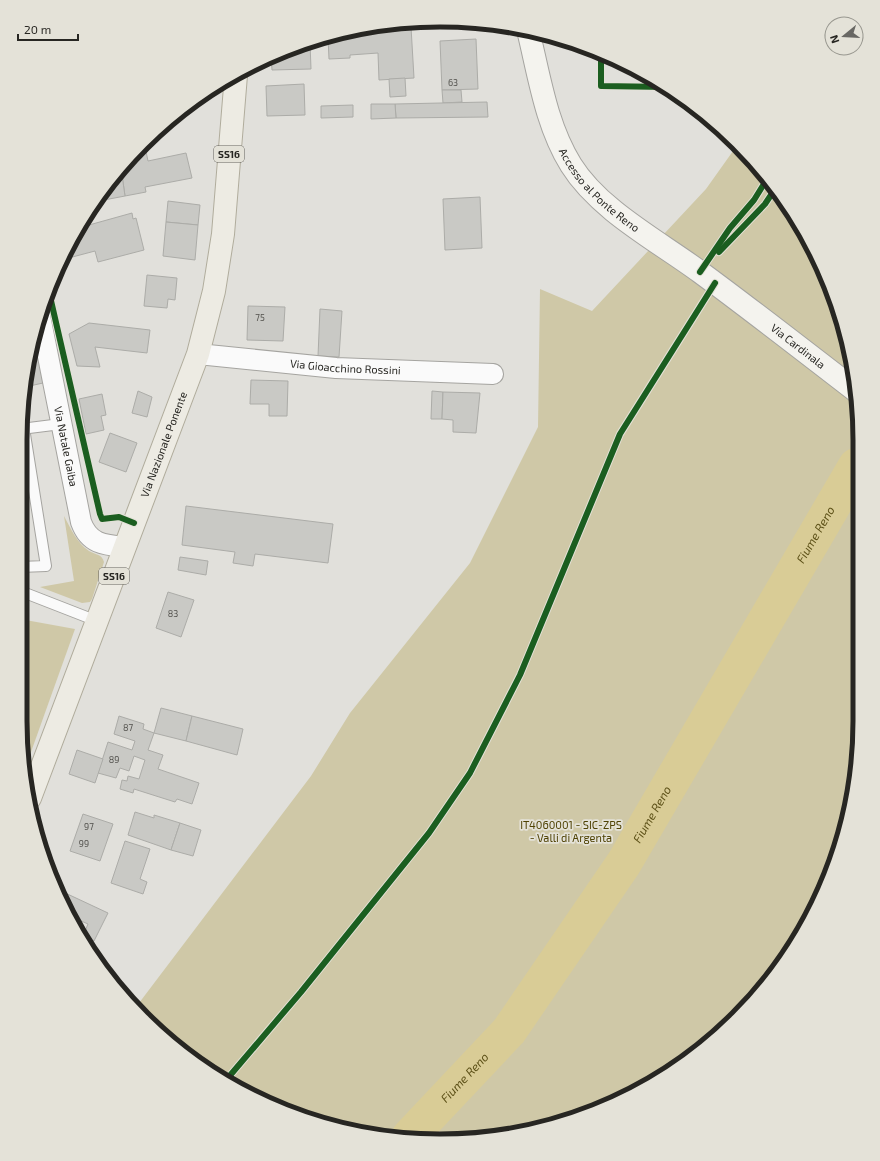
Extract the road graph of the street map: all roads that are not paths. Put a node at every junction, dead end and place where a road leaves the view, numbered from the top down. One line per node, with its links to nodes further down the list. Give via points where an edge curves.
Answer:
1 (530, 37): 3 (main road, Accesso al Ponte Reno, via 551,121 571,165 585,184 628,221)
2 (235, 81): 5 (main road, Via Nazionale Ponente / SS16, via 223,234 214,292)
3 (739, 302): 7 (main road, Via Cardinala)
4 (42, 328): 8 (street, Via Natale Gaiba)
5 (198, 354): 6 (street, Via Gioacchino Rossini, via 336,368); 11 (main road, Via Nazionale Ponente / SS16)
6 (493, 374)
7 (849, 386)
8 (61, 424): 9 (lane); 11 (street, Via Natale Gaiba, via 78,511 84,529 102,545)
9 (27, 428)
10 (27, 453): 12 (lane, via 46,566)
11 (125, 547): 14 (main road, Via Nazionale Ponente / SS16)
12 (27, 567)
13 (27, 594): 14 (lane)
14 (97, 621): 15 (main road, Via Nazionale Ponente / SS16)
15 (33, 790)

